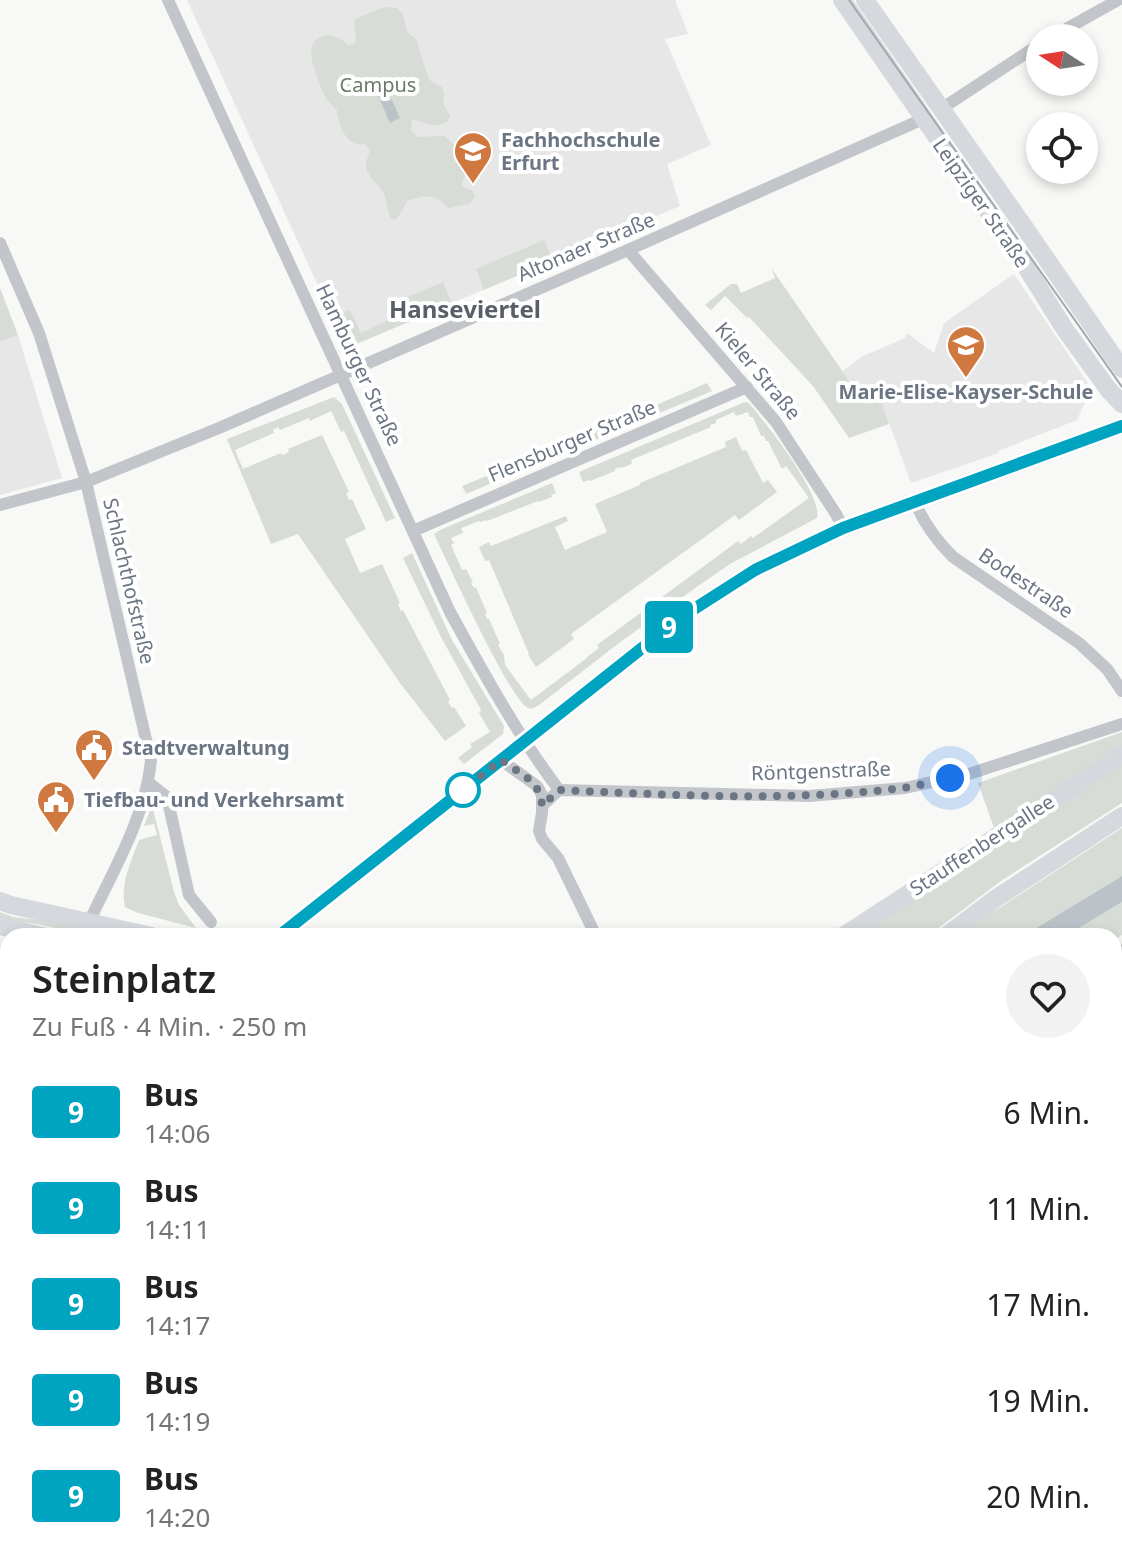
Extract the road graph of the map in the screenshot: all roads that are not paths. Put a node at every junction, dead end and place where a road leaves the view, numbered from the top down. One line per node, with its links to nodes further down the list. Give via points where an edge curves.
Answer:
1 (168, 0): 12 (street, Hamburger Straße)
2 (842, 0): 8 (main road, Leipziger Straße)
3 (865, 0): 7 (main road, Leipziger Straße)
4 (1118, 0): 5 (street)
5 (1075, 24)
6 (1026, 53): 7 (street)
7 (941, 109): 11 (main road, Leipziger Straße)
8 (923, 119): 10 (street, Altonaer Straße); 14 (main road, Leipziger Straße, via 1064,328)
9 (0, 243): 16 (street, Schlachthofstraße, via 39,333)
10 (628, 250): 12 (street, Altonaer Straße); 13 (street, Kieler Straße)
11 (1122, 369)
12 (341, 374): 16 (street, Altonaer Straße); 20 (street, Hamburger Straße)
13 (747, 387): 19 (street, Kieler Straße, via 776,422); 20 (street, Flensburger Straße)
14 (1122, 404)
15 (1122, 426): 17 (main road)
16 (86, 482): 18 (street, Altonaer Straße); 26 (street, Schlachthofstraße, via 151,761)
17 (915, 502): 19 (main road); 21 (street, Bodestraße, via 935,539 953,557 1079,643)
18 (0, 505)
19 (843, 528): 23 (main road, via 755,570 680,618)
20 (413, 531): 23 (street, Hamburger Straße, via 450,612)
21 (1122, 691)
22 (1122, 724): 27 (street, Röntgenstraße, via 972,773 905,788 809,796)
23 (524, 742): 25 (main road); 27 (street)
24 (1122, 755): 36 (main road, Stauffenbergallee)
25 (501, 760): 28 (street, via 537,786); 34 (main road)
26 (149, 783): 31 (street, via 167,797 189,895); 33 (street)
27 (559, 790): 28 (street)
28 (542, 806): 35 (street, via 542,839 558,858)
29 (1122, 816): 37 (main road)
30 (0, 901): 32 (main road)
31 (211, 922)
32 (84, 928)
33 (87, 928)
34 (289, 928)
35 (592, 928)
36 (855, 928)
37 (957, 928)

